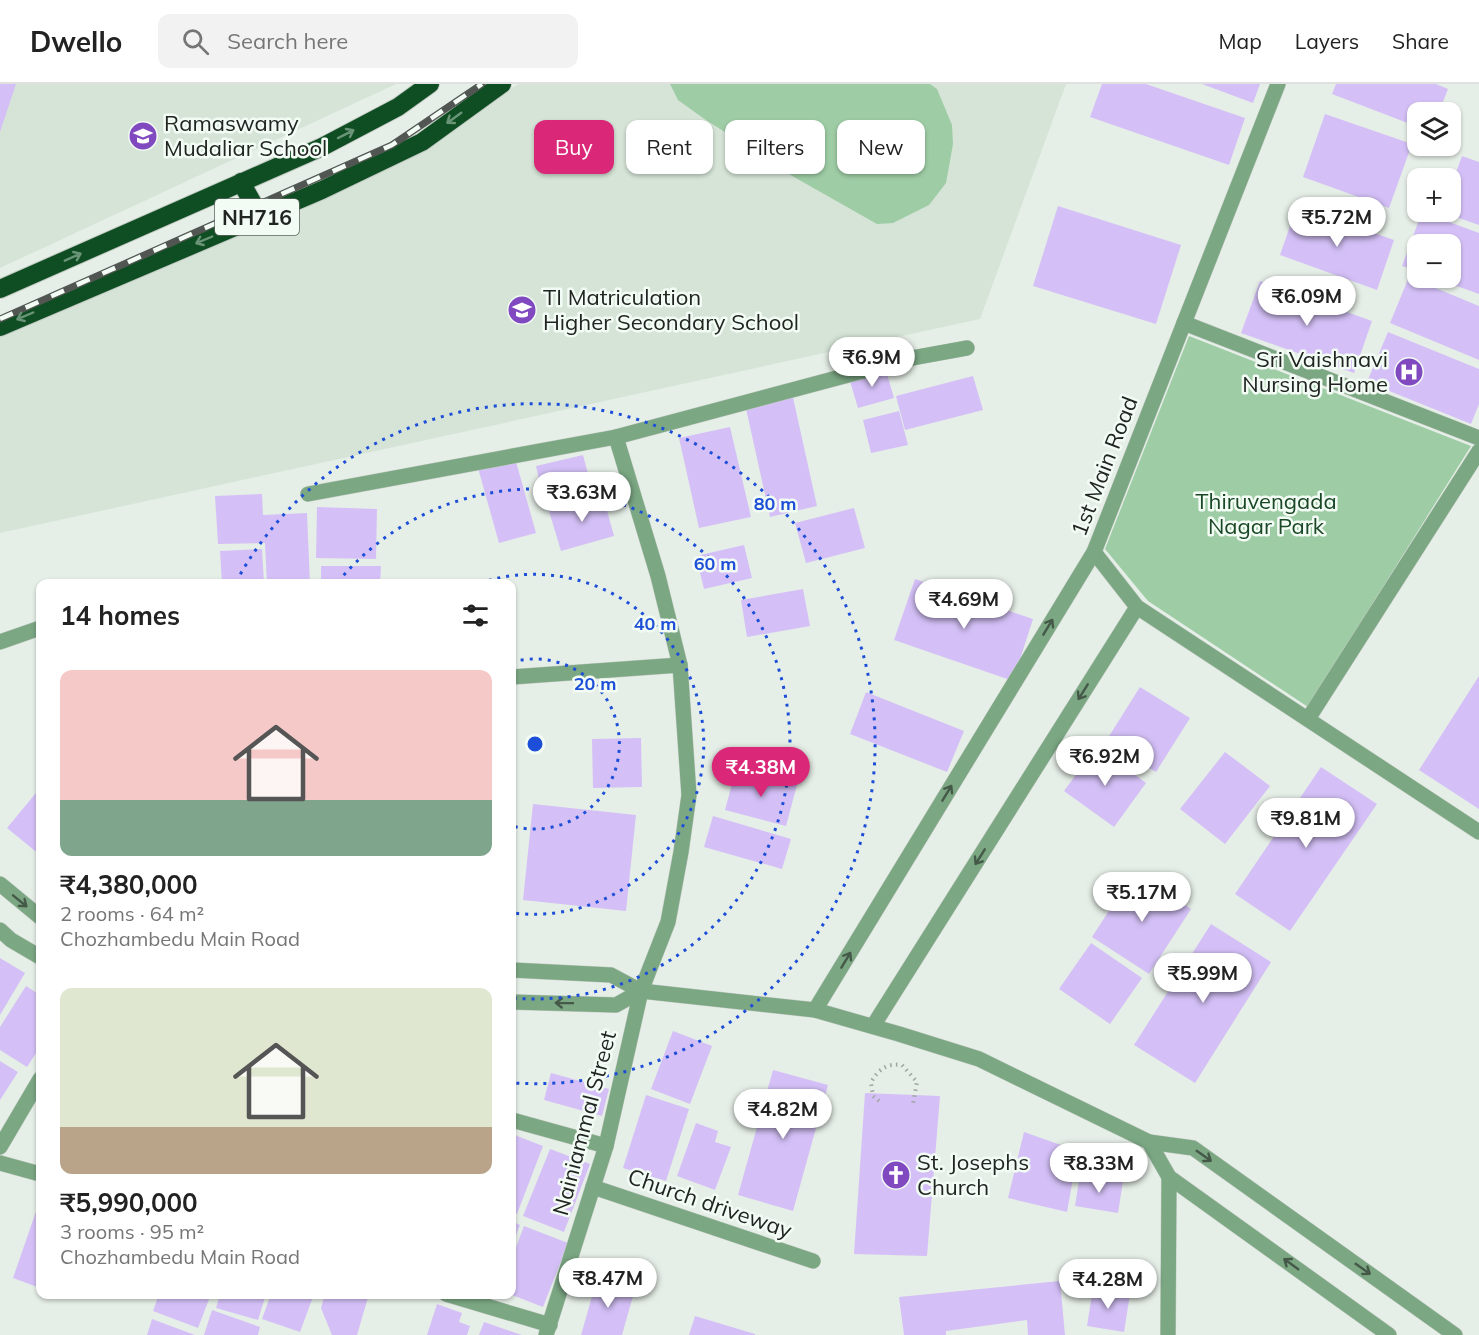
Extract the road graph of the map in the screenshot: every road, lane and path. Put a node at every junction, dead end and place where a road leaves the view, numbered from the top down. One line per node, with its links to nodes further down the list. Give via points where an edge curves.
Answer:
1 (430, 84): 4 (highway, NH716, one-way to 1, via 322,147 389,112)
2 (502, 84): 5 (highway, NH716, one-way to 5, via 422,142)
3 (1278, 84): 7 (street, 1st Main Road)
4 (241, 182): 5 (highway); 6 (highway, NH716, one-way to 4)
5 (260, 216): 8 (highway, NH716, one-way to 8)
6 (0, 289)
7 (1184, 322): 11 (street); 14 (street, 1st Main Road)
8 (0, 327)
9 (967, 348): 10 (street, via 912,358)
10 (616, 437): 13 (street); 18 (street, Nainiammal Street)
11 (1479, 438)
12 (1479, 451): 20 (street)
13 (308, 494)
14 (1094, 552): 15 (street, 1st Main Road); 29 (street, one-way to 14)
15 (1137, 607): 20 (street, 1st Main Road); 30 (street, one-way to 30)
16 (36, 628): 17 (street)
17 (0, 642)
18 (680, 665): 19 (street); 27 (street, Nainiammal Street, via 689,795 668,922)
19 (516, 677)
20 (1308, 720): 21 (street, 1st Main Road)
21 (1479, 832)
22 (0, 884): 23 (street, one-way to 23)
23 (36, 914)
24 (0, 930): 25 (street)
25 (36, 955)
26 (516, 970): 27 (street, via 611,975)
27 (641, 991): 28 (street, one-way to 28, via 616,1005); 29 (street); 36 (street, Nainiammal Street)
28 (516, 1002)
29 (815, 1010): 30 (street)
30 (873, 1026): 35 (street, via 979,1059)
31 (36, 1086): 37 (street)
32 (879, 1101): 33 (path, via 873,1096 871,1082 890,1064 902,1065 913,1076 917,1090)
33 (913, 1104)
34 (516, 1121): 36 (street)
35 (1149, 1142): 40 (street); 47 (street, one-way to 47, via 1193,1148)
36 (606, 1146): 41 (street, Nainiammal Street)
37 (0, 1147)
38 (0, 1163): 39 (street)
39 (36, 1173)
40 (1169, 1177): 45 (street); 46 (street, one-way to 40)
41 (593, 1187): 42 (street, Church driveway); 44 (street, Nainiammal Street)
42 (813, 1261)
43 (460, 1299): 44 (street)
44 (548, 1330)
45 (1168, 1335)
46 (1389, 1335)
47 (1455, 1335)

